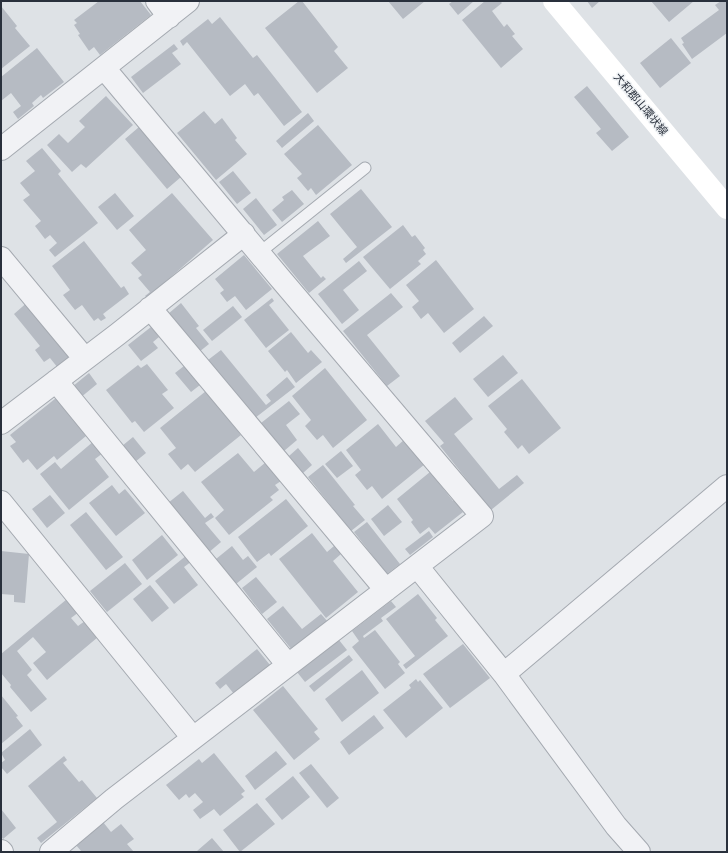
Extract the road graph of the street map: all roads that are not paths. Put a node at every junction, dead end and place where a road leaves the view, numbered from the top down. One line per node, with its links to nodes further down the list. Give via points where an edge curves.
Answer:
1 (188, 1): 3 (street)
2 (554, 1): 7 (main road, 大和郡山環状線)
3 (163, 9): 4 (street)
4 (104, 68): 5 (street); 8 (street)
5 (1, 149)
6 (365, 168): 9 (lane)
7 (727, 208)
8 (244, 234): 9 (street); 11 (street)
9 (259, 253): 17 (street, via 482,516)
10 (1, 258): 12 (street)
11 (150, 308): 12 (street); 18 (street)
12 (85, 359): 13 (street)
13 (56, 381): 14 (street); 19 (street)
14 (1, 423)
15 (727, 486): 20 (street)
16 (1, 502): 21 (street)
17 (417, 566): 18 (street); 20 (street)
18 (386, 590): 19 (street)
19 (288, 665): 21 (street)
20 (504, 674): 23 (street, via 616,826)
21 (193, 738): 22 (street)
22 (51, 852)
23 (639, 852)

